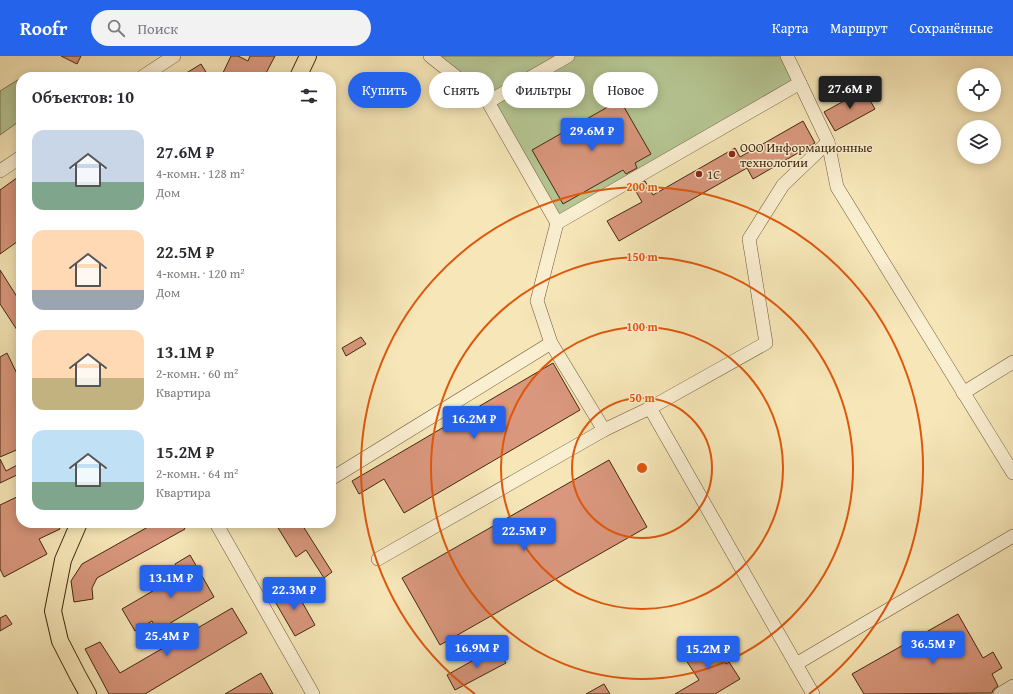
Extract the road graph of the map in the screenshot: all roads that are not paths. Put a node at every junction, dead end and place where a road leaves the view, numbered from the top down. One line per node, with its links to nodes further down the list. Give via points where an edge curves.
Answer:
1 (174, 56): 6 (street)
2 (308, 56): 7 (main road)
3 (430, 56): 8 (street)
4 (568, 56): 10 (street)
5 (787, 56): 9 (street)
6 (150, 72)
7 (300, 72)
8 (450, 72)
9 (800, 82): 12 (street); 15 (street)
10 (494, 99)
11 (491, 108): 15 (street)
12 (828, 142): 18 (street, via 837,187); 19 (street, via 782,185 749,239 766,343)
13 (16, 160): 14 (street)
14 (0, 171)
15 (557, 224): 16 (street, via 537,301)
16 (551, 343): 20 (street); 22 (street)
17 (1013, 362): 18 (street)
18 (963, 393): 21 (street)
19 (650, 408): 20 (street); 27 (street)
20 (604, 430): 26 (street)
21 (1013, 473)
22 (336, 476)
23 (77, 528): 29 (main road, via 63,560 53,611 60,641)
24 (219, 528): 30 (street)
25 (1013, 536): 27 (street)
26 (378, 559)
27 (796, 664): 31 (street)
28 (1013, 686): 32 (street)
29 (88, 694)
30 (313, 694)
31 (814, 694)
32 (1000, 694)

